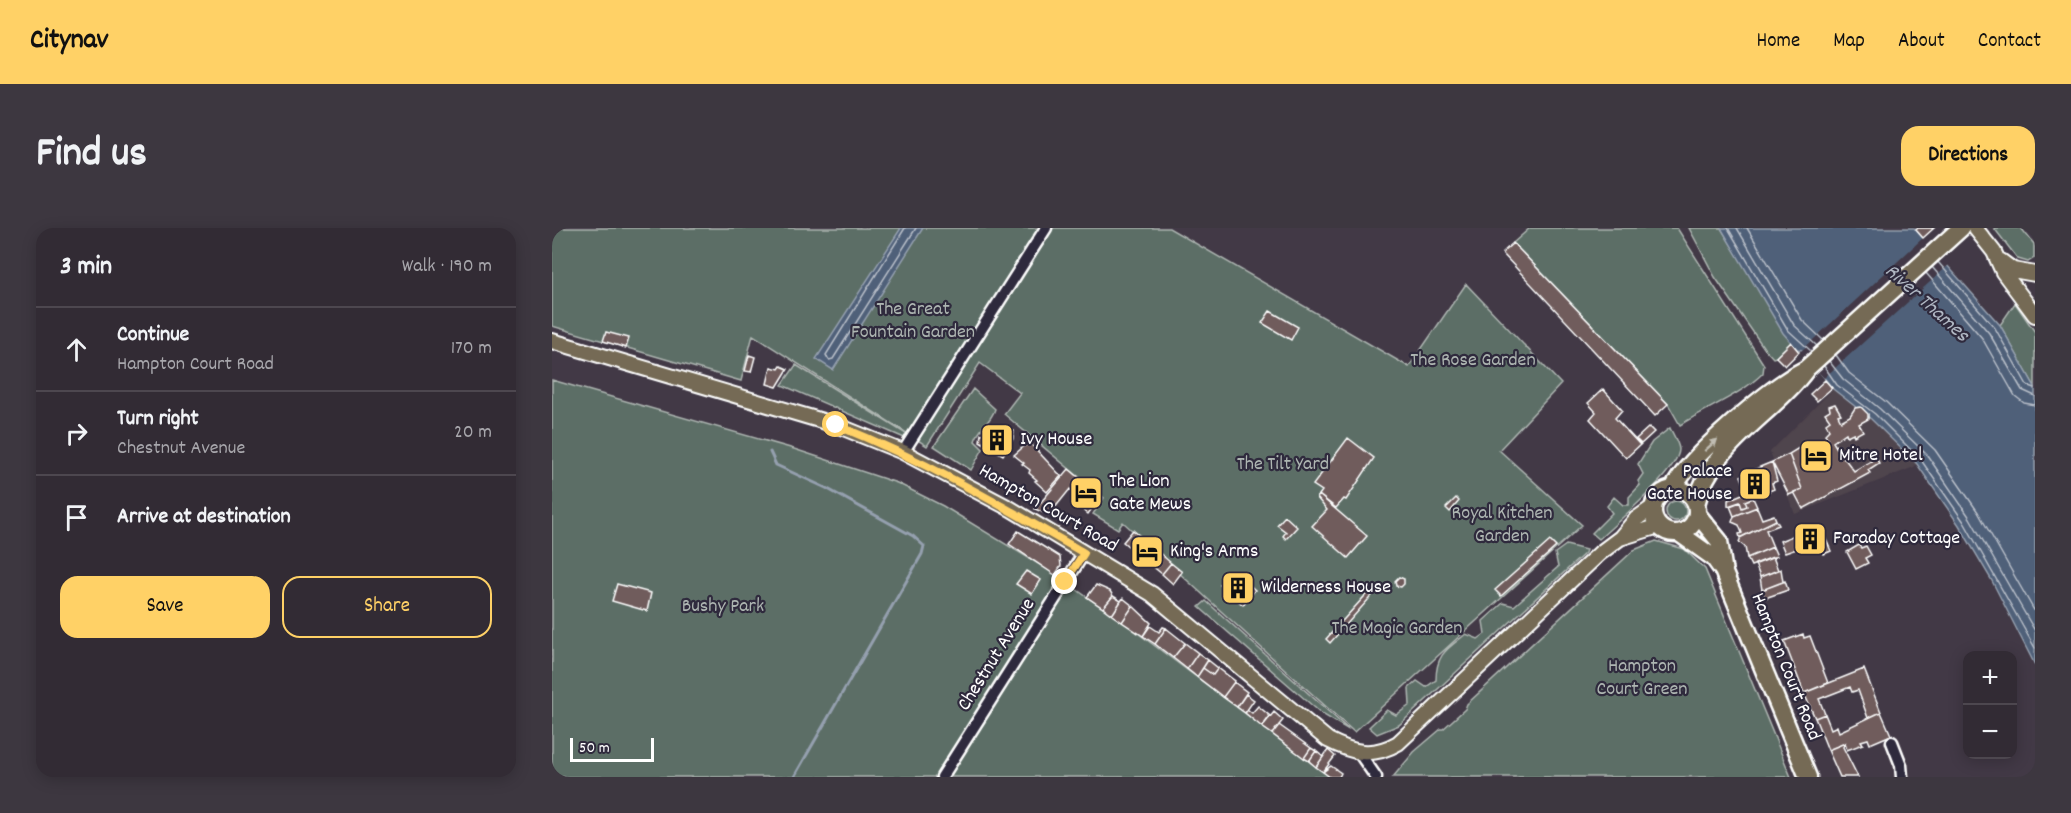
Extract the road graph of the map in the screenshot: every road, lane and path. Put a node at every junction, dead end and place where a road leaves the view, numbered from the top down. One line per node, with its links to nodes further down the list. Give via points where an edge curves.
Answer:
1 (1046, 228): 9 (street)
2 (1975, 228): 4 (main road)
3 (1954, 234): 8 (highway)
4 (1998, 258): 5 (main road, via 2013,270); 6 (main road, via 2003,272)
5 (2035, 275): 6 (main road, via 2028,288)
6 (2032, 309)
7 (552, 341): 9 (main road, Hampton Court Road, via 836,425)
8 (1809, 366): 10 (highway, one-way to 8, via 1684,470 1711,444 1782,381); 12 (highway, via 1792,389 1717,458 1701,487)
9 (903, 452): 16 (main road, Hampton Court Road)
10 (1673, 489): 11 (highway, via 1659,496); 12 (highway, via 1685,491)
11 (1653, 507): 13 (highway); 15 (main road)
12 (1697, 509): 14 (highway, via 1690,528); 17 (highway, Hampton Court Road, via 1719,542)
13 (1659, 526): 14 (highway); 15 (main road)
14 (1679, 533): 17 (highway, Hampton Court Road, via 1714,558)
15 (1620, 538): 19 (main road, via 1406,737 1387,749)
16 (1084, 553): 19 (main road, Hampton Court Road, via 1152,594 1328,740); 20 (street, Chestnut Avenue)
17 (1724, 573): 22 (highway, Hampton Court Road)
18 (1892, 742): 23 (street)
19 (1360, 754): 21 (street)
20 (942, 777)
21 (1376, 777)
22 (1808, 777)
23 (1902, 777)

